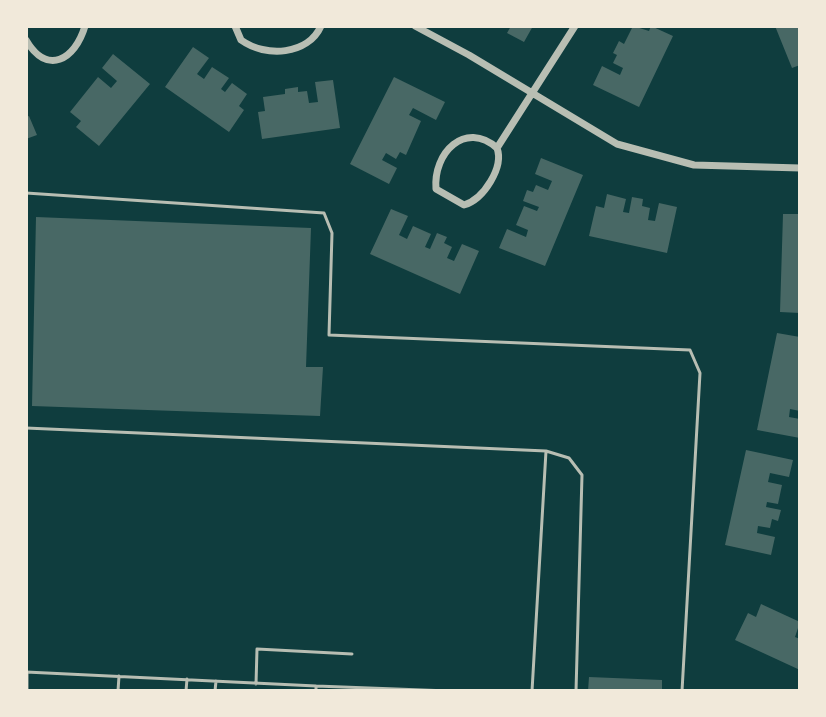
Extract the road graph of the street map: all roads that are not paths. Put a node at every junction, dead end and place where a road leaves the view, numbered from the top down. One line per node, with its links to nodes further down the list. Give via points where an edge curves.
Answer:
1 (85, 26): 6 (street, via 75,48 61,60 35,55)
2 (235, 26): 3 (street, via 251,48 283,51 315,39)
3 (321, 26)
4 (415, 26): 7 (street)
5 (575, 26): 7 (street)
6 (26, 40)
7 (534, 94): 8 (street); 9 (street, via 592,132 643,154 694,165)
8 (497, 148): 8 (street, via 482,137 453,143 438,164 436,189 455,203 472,202 499,166)
9 (800, 168)
10 (26, 193): 28 (lane, via 324,213 332,233 329,335 690,350 700,373)
11 (26, 428): 12 (lane)
12 (546, 451): 26 (lane); 27 (lane, via 569,458 582,475)
13 (352, 654): 18 (lane, via 257,649)
14 (27, 672): 15 (lane); 21 (lane)
15 (119, 676): 16 (lane); 22 (lane)
16 (187, 679): 17 (lane); 23 (lane)
17 (216, 681): 18 (lane); 24 (lane)
18 (256, 684): 19 (lane)
19 (316, 689): 20 (lane)
20 (366, 690): 25 (lane)
21 (27, 691)
22 (118, 691)
23 (186, 691)
24 (215, 691)
25 (449, 691)
26 (532, 691)
27 (576, 691)
28 (682, 691)

